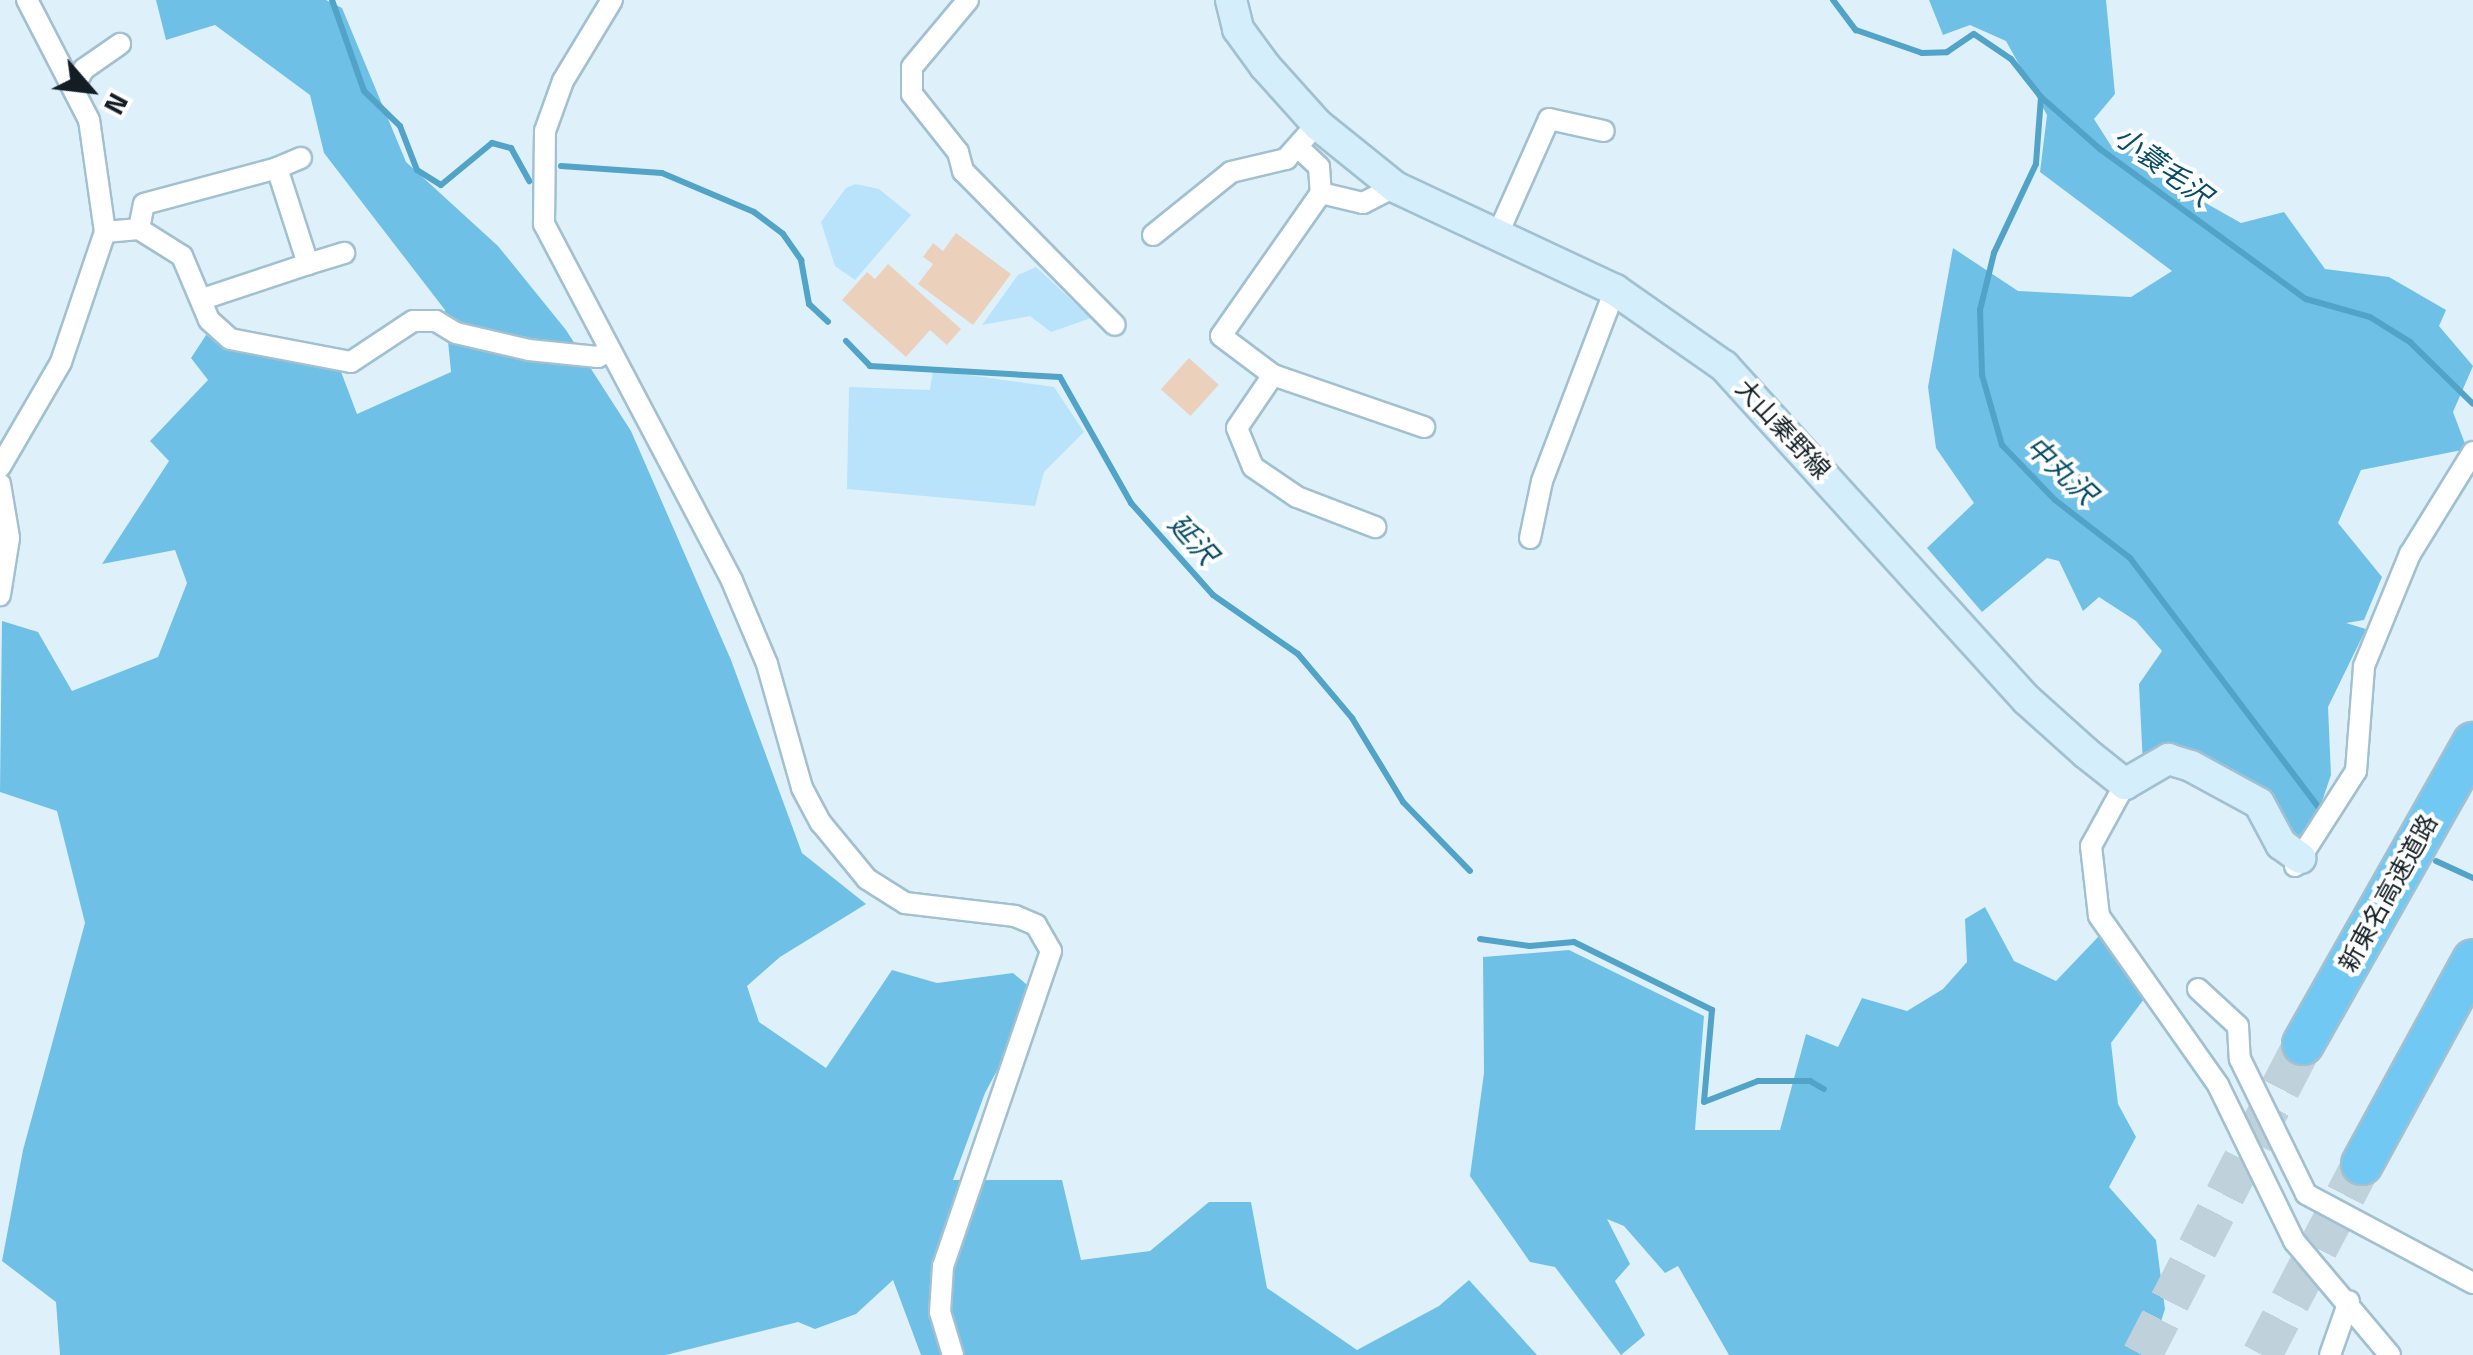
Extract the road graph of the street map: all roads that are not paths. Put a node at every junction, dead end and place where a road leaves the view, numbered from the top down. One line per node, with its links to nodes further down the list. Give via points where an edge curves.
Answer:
1 (26, 0): 6 (street)
2 (612, 0): 22 (street, via 563,82 544,131 540,179 544,224)
3 (968, 0): 21 (street, via 912,66 912,94 958,152 963,171)
4 (1231, 0): 8 (main road, 大山秦野線, via 1238,28)
5 (120, 44): 6 (street, via 84,69)
6 (75, 85): 14 (street, via 89,120)
7 (1604, 130): 16 (street, via 1549,119)
8 (1309, 137): 11 (main road, 大山秦野線); 12 (street); 15 (street, via 1230,172)
9 (301, 158): 10 (street)
10 (276, 168): 13 (street, via 144,204); 18 (street)
11 (1395, 187): 12 (street, via 1363,204); 16 (main road, 大山秦野線)
12 (1322, 193): 23 (street, via 1221,336)
13 (139, 229): 14 (street); 20 (street, via 182,256)
14 (105, 232): 26 (street, via 61,362)
15 (1154, 235)
16 (1496, 238): 19 (main road, 大山秦野線)
17 (344, 253): 18 (street)
18 (308, 264): 20 (street)
19 (1615, 290): 29 (street, via 1542,480); 32 (main road, 大山秦野線, via 1735,376 2027,700)
20 (203, 299): 22 (street, via 209,320 230,340 315,358 352,362 377,341 424,321 529,350 598,357)
21 (1115, 325)
22 (609, 351): 40 (street, via 732,582 767,664 802,788 821,823 868,878 905,902 1015,916 1036,926 1052,951 942,1266 940,1312)
23 (1273, 376): 24 (street); 28 (street, via 1237,428 1253,467 1297,497)
24 (1424, 428)
25 (2473, 452): 33 (street, via 2410,554 2364,666 2356,771)
26 (0, 467)
27 (0, 484): 30 (street, via 10,538)
28 (1375, 527)
29 (1530, 538)
30 (0, 595)
31 (2473, 743): 36 (highway, 新東名高速道路)
32 (2125, 784): 33 (main road, via 2146,768 2180,761 2258,803); 39 (street, via 2091,846 2098,916 2218,1085 2294,1240)
33 (2298, 862)
34 (2473, 960): 37 (highway)
35 (2198, 989): 38 (street, via 2238,1026 2240,1059 2306,1194)
36 (2304, 1044)
37 (2362, 1164)
38 (2473, 1284)
39 (2349, 1301): 41 (street); 42 (street)
40 (953, 1355)
41 (2330, 1355)
42 (2390, 1355)

